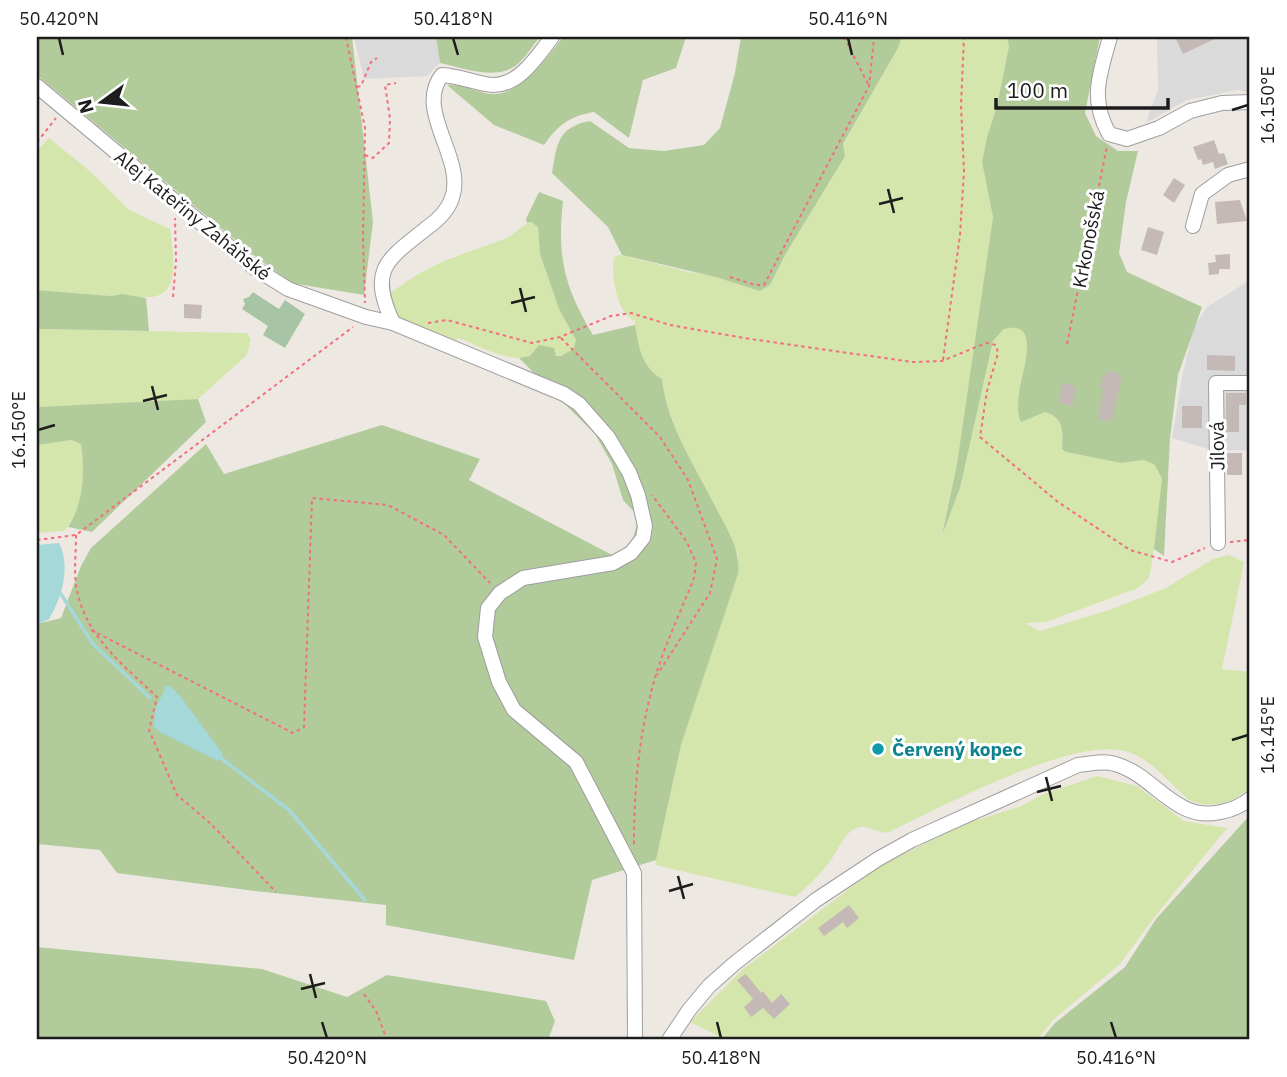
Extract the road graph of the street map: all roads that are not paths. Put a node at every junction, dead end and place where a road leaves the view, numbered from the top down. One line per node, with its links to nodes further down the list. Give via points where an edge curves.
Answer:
1 (552, 37): 7 (street, via 527,70 505,83 488,85 442,75 437,82 433,96 436,116 455,183 452,198 436,221 383,267 384,304)
2 (1111, 37): 4 (street, via 1097,95 1099,116 1109,134 1127,139 1191,111)
3 (37, 86): 7 (street, Alej Kateřiny Zaháňské, via 256,270 288,289)
4 (1250, 102)
5 (1250, 169): 6 (street, via 1228,175 1202,194)
6 (1193, 226)
7 (393, 323): 11 (street, Alej Kateřiny Zaháňské, via 579,404 608,437 638,495 645,526 643,538 631,553 613,563 523,578 500,593 488,608 485,637 499,682 514,710 576,762 634,873)
8 (1250, 383): 9 (street, Jílová, via 1216,383)
9 (1218, 543)
10 (1250, 799): 12 (street, via 1229,810 1198,814 1181,808 1115,764 1077,765 912,840 816,900 709,986)
11 (635, 1040)
12 (669, 1040)

